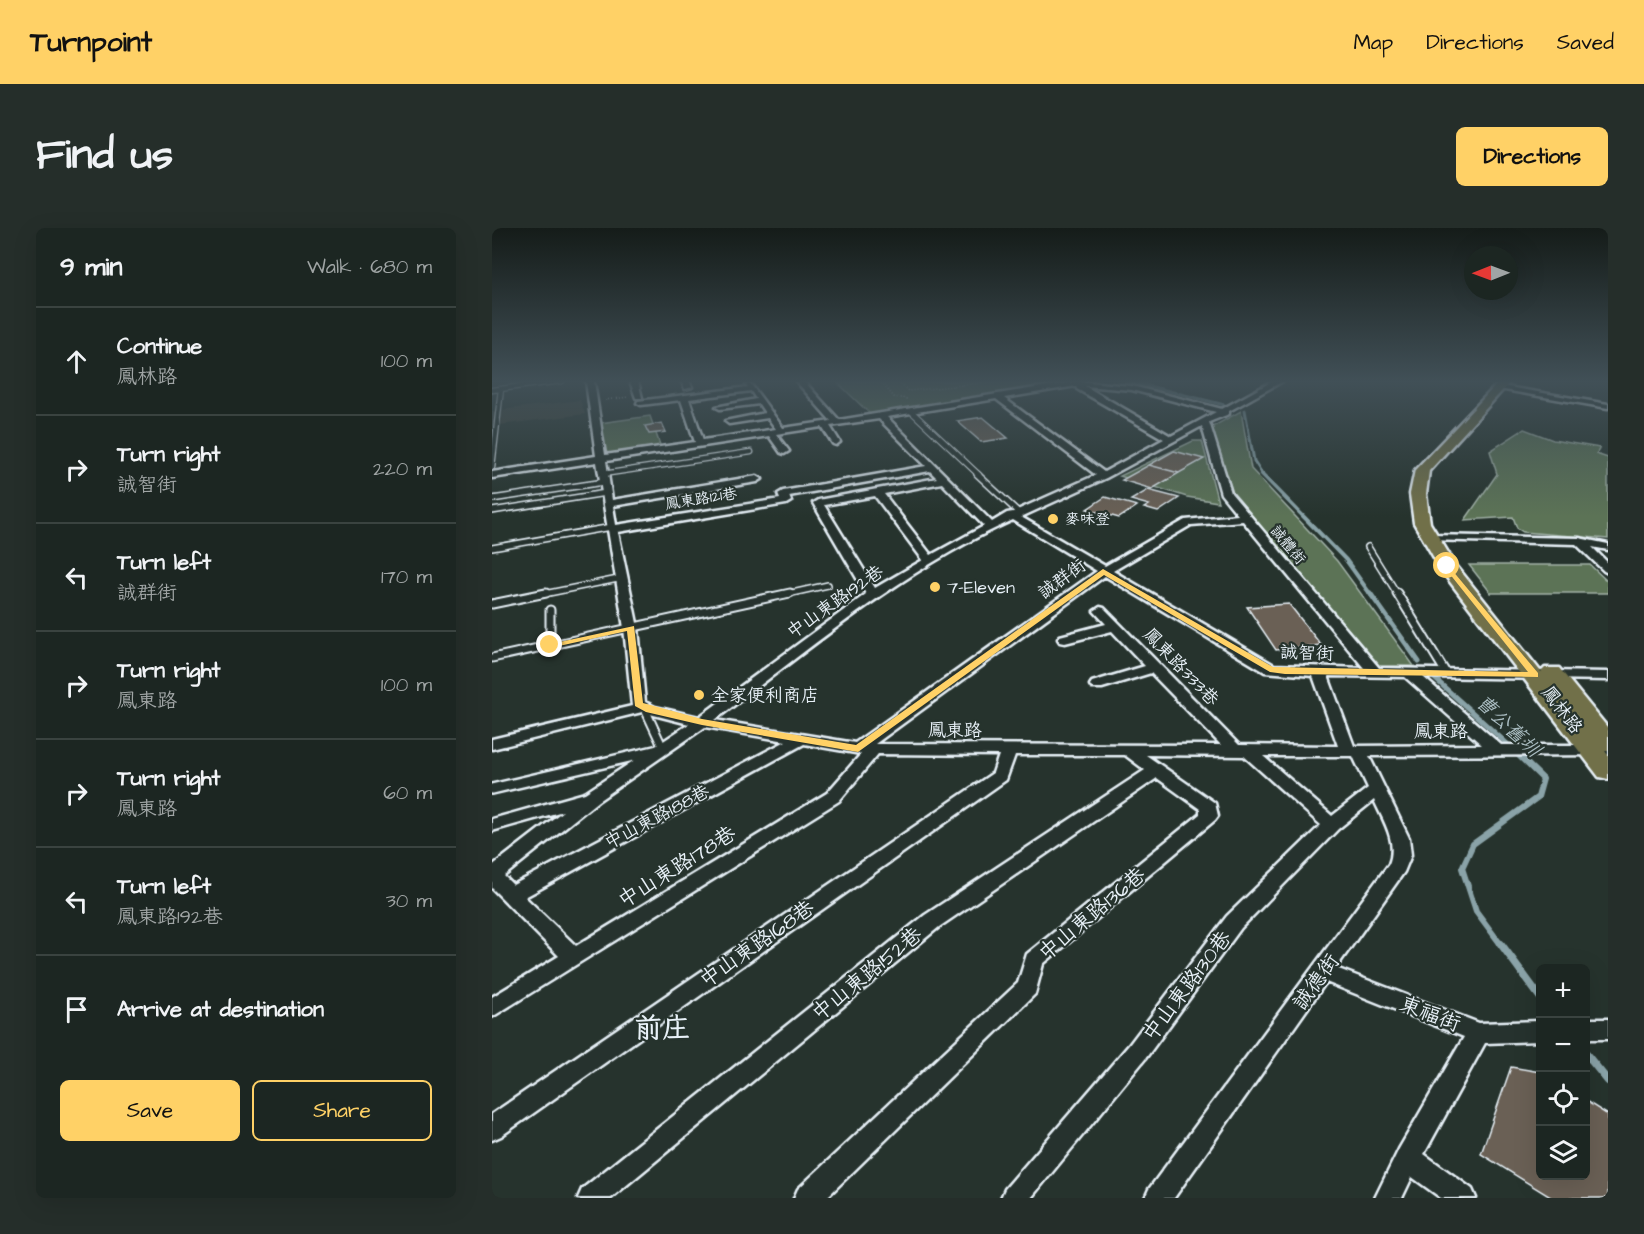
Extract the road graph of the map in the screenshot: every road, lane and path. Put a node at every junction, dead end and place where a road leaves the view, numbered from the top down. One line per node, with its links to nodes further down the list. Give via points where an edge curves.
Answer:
1 (497, 426): 21 (lane)
2 (596, 426): 20 (street)
3 (694, 426): 17 (street)
4 (774, 426): 14 (street)
5 (816, 426): 14 (street)
6 (826, 426): 16 (street)
7 (891, 426): 22 (street)
8 (926, 426): 31 (lane)
9 (1037, 426): 24 (street)
10 (1148, 426): 15 (street)
11 (1199, 426): 15 (street, 中山東路192巷)
12 (1206, 426): 32 (street, 誠體街, via 1226,494)
13 (1473, 426): 35 (main road, 鳳林路, via 1434,472 1431,496)
14 (776, 432): 17 (street); 18 (street)
15 (1172, 440): 24 (street, 中山東路192巷)
16 (836, 442)
17 (700, 443): 20 (street)
18 (784, 451)
19 (751, 452): 27 (lane)
20 (601, 458): 23 (street); 27 (street)
21 (492, 467)
22 (932, 468): 26 (street); 34 (street, 鳳東路121巷, via 783,494 786,501)
23 (492, 475)
24 (1103, 476): 31 (street, 中山東路192巷)
25 (757, 479): 27 (street)
26 (944, 480): 28 (street); 33 (street)
27 (605, 488): 29 (lane); 30 (lane); 34 (street)
28 (877, 492): 40 (street); 45 (street, via 818,503)
29 (492, 499)
30 (492, 511)
31 (1015, 514): 33 (street, 中山東路192巷); 42 (street, 誠智街)
32 (1245, 518): 42 (street, 誠群街, via 1189,522); 56 (street, 誠體街)
33 (991, 527): 40 (street, 中山東路192巷)
34 (613, 528): 39 (lane); 43 (street)
35 (1436, 538): 36 (street); 59 (main road, 鳳林路, via 1454,567)
36 (1578, 542): 38 (street); 41 (street)
37 (1368, 547): 58 (lane)
38 (1608, 547)
39 (492, 548)
40 (929, 561): 45 (street, 中山東路192巷)
41 (1608, 569)
42 (1103, 572): 55 (street, 誠智街, via 1263,666 1278,671); 68 (street, 誠群街)
43 (623, 578): 46 (lane); 50 (street)
44 (828, 585): 50 (lane)
45 (873, 595): 63 (street, 中山東路192巷)
46 (492, 604)
47 (550, 610): 52 (lane)
48 (1100, 611): 49 (street, 鳳東路333巷)
49 (1114, 626): 51 (street); 54 (street, 鳳東路333巷)
50 (631, 628): 52 (lane); 62 (street, via 638,704)
51 (1065, 639)
52 (550, 645): 53 (lane)
53 (492, 658)
54 (1155, 667): 61 (street); 71 (street, 鳳東路333巷)
55 (1319, 672): 56 (street, 誠智街); 73 (street, 誠德街)
56 (1375, 672): 57 (street, 誠智街)
57 (1408, 672): 58 (street, 誠智街); 72 (street)
58 (1446, 673): 59 (street, 誠智街)
59 (1545, 675): 60 (street, 誠智街); 67 (main road, 鳳林路)
60 (1608, 676)
61 (1097, 685)
62 (644, 707): 63 (street, 鳳東路); 65 (street); 66 (lane)
63 (702, 722): 64 (street, 鳳東路); 66 (street, 中山東路192巷)
64 (802, 739): 68 (street, 鳳東路); 82 (street, 中山東路188巷)
65 (492, 744)
66 (663, 748): 76 (lane); 78 (street, 中山東路192巷)
67 (1603, 748): 72 (street, 鳳東路); 75 (main road, 鳳林路)
68 (866, 749): 69 (street, 鳳東路); 83 (street, 中山東路178巷, via 832,797)
69 (1009, 750): 70 (street, 鳳東路); 90 (street, 中山東路168巷, via 1000,776)
70 (1128, 750): 71 (street, 鳳東路); 74 (street, 中山東路136巷)
71 (1241, 750): 73 (street, 鳳東路); 80 (street, 鳳東路333巷)
72 (1497, 750): 73 (street, 鳳東路)
73 (1354, 752): 77 (street, 誠德街)
74 (1157, 770): 93 (street, 中山東路152巷, via 932,921); 94 (street, 中山東路136巷, via 1209,807 1209,816 1034,960 1027,988)
75 (1608, 771)
76 (492, 789)
77 (1377, 789): 80 (street, 中山東路130巷); 84 (street, 誠德街, via 1400,838 1402,855)
78 (592, 797): 79 (street); 81 (street, 中山東路192巷)
79 (492, 825)
80 (1332, 825): 95 (street, 中山東路130巷, via 1234,922 1137,1052)
81 (492, 876): 82 (street)
82 (512, 896): 83 (street)
83 (574, 957): 85 (street, 中山東路178巷)
84 (1323, 972): 89 (street, 東福街); 92 (street, 誠德街)
85 (492, 1008)
86 (1590, 1029): 87 (street)
87 (1608, 1029)
88 (1536, 1031): 89 (street, 東福街)
89 (1479, 1033): 91 (street)
90 (492, 1128)
91 (1408, 1158): 96 (street); 97 (street)
92 (1161, 1197)
93 (591, 1198)
94 (807, 1198)
95 (1014, 1198)
96 (1388, 1198)
97 (1463, 1198)

